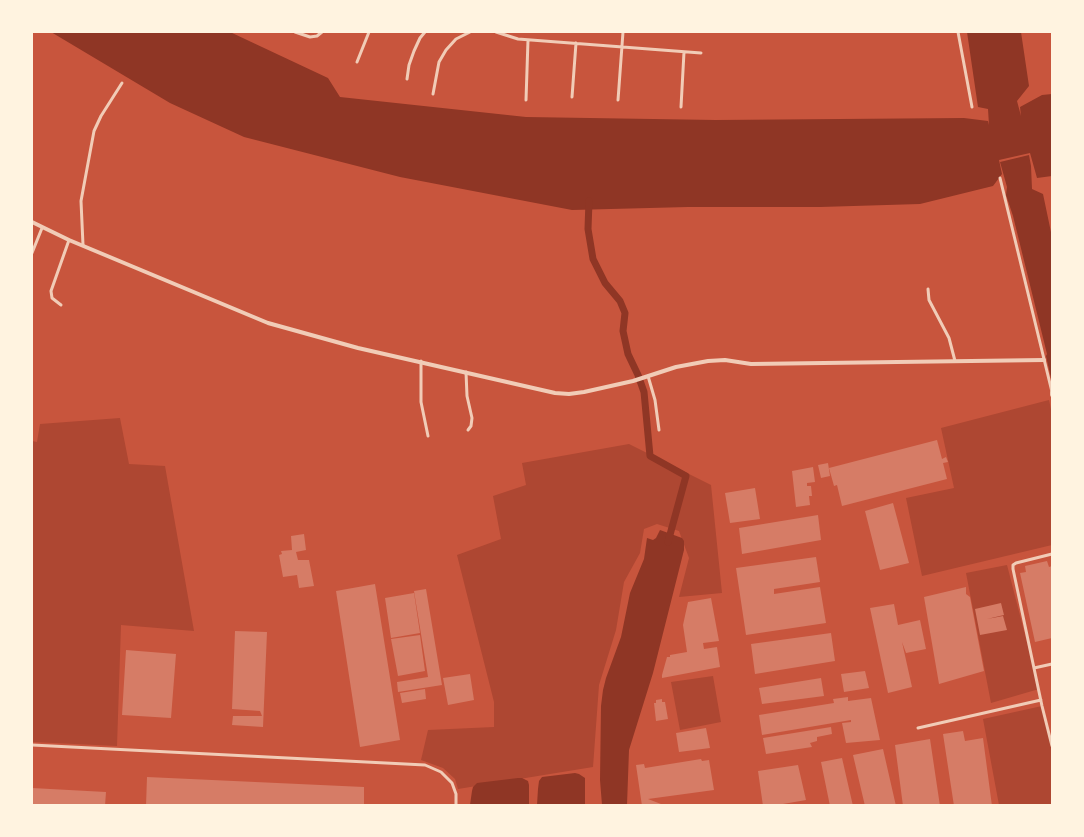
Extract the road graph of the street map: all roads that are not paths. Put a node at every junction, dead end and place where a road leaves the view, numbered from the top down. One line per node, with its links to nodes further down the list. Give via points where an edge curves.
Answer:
1 (295, 32): 2 (street, via 310,37)
2 (322, 32)
3 (369, 32): 14 (street)
4 (425, 32): 15 (street, via 414,51)
5 (470, 32): 17 (street, via 446,50)
6 (496, 32): 9 (street)
7 (623, 32): 11 (street)
8 (958, 32): 22 (street)
9 (528, 40): 10 (street); 19 (street)
10 (576, 43): 11 (street); 18 (street)
11 (622, 46): 12 (street); 20 (street)
12 (684, 51): 13 (street); 21 (street)
13 (701, 53)
14 (357, 62)
15 (407, 79)
16 (122, 83): 27 (street, via 94,131 81,201)
17 (433, 93)
18 (572, 97)
19 (526, 100)
20 (618, 100)
21 (681, 107)
22 (972, 107)
23 (1000, 178): 31 (street)
24 (32, 222): 25 (street)
25 (42, 228): 26 (street); 28 (street)
26 (69, 240): 27 (street); 30 (street, via 51,291 52,298)
27 (82, 245): 32 (street, via 268,323)
28 (32, 253)
29 (928, 289): 33 (street)
30 (61, 304)
31 (1044, 360): 33 (street); 36 (street)
32 (421, 361): 34 (street); 39 (street, via 421,402)
33 (955, 361): 35 (street, via 751,364 725,360 698,362)
34 (466, 372): 35 (street, via 569,394); 37 (street, via 466,396 472,418)
35 (647, 376): 38 (street, via 655,400)
36 (1052, 394)
37 (468, 430)
38 (658, 430)
39 (428, 436)
40 (1053, 554): 42 (street, via 1013,566)
41 (1053, 664): 42 (street)
42 (1034, 668): 43 (street)
43 (1041, 700): 44 (street); 46 (street)
44 (918, 728)
45 (32, 745): 47 (street, via 425,765 441,772 452,783)
46 (1053, 746)
47 (456, 806)

